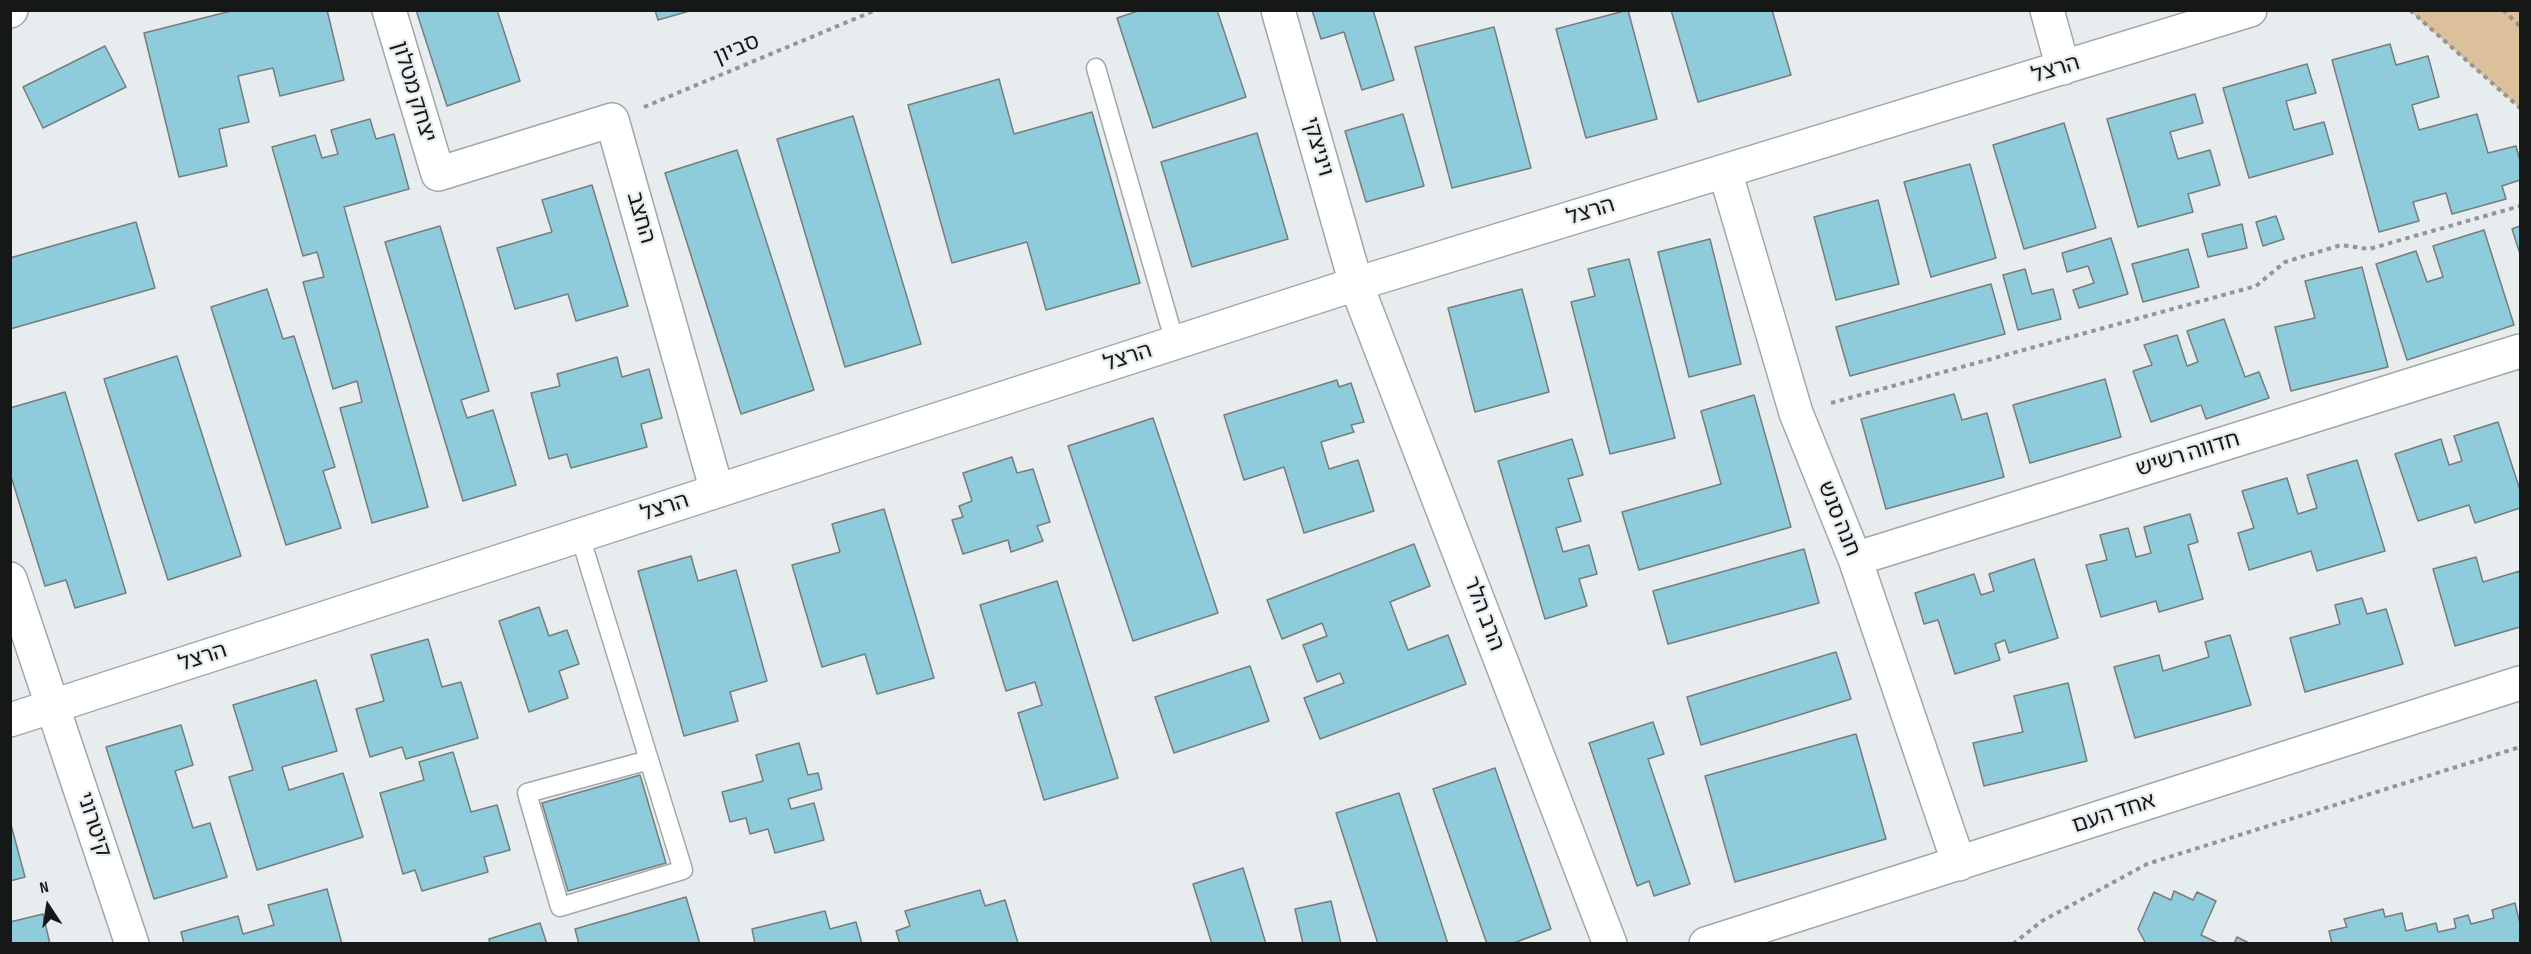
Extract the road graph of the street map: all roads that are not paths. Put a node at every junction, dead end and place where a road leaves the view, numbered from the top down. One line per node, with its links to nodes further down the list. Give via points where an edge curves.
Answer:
1 (389, 10): 7 (street, יצחק מטלון, via 438,174)
2 (1278, 10): 9 (street, ויניצקי)
3 (2047, 10): 6 (street)
4 (2250, 10): 6 (street, הרצל)
5 (1096, 68): 10 (lane)
6 (2063, 68): 8 (street, הרצל)
7 (612, 120): 12 (street, החצב)
8 (1725, 171): 9 (street, הרצל); 14 (street, חנה סנש, via 1796,413)
9 (1356, 284): 10 (street, הרצל); 22 (street, הרב הלר)
10 (1175, 343): 12 (street, הרצל)
11 (2520, 351): 14 (street, חדווה רשיש)
12 (717, 491): 13 (street, הרצל)
13 (580, 536): 17 (street, הרצל); 19 (lane)
14 (1855, 559): 20 (street, חנה סנש)
15 (10, 579): 17 (street, קיטרוני)
16 (2520, 683): 20 (street, אחד העם)
17 (54, 706): 18 (street, הרצל); 21 (street, קיטרוני)
18 (10, 720)
19 (649, 760): 19 (lane, via 683,870 560,907 527,793)
20 (1959, 864): 23 (street, אחד העם)
21 (132, 944)
22 (1610, 944)
23 (1706, 944)

